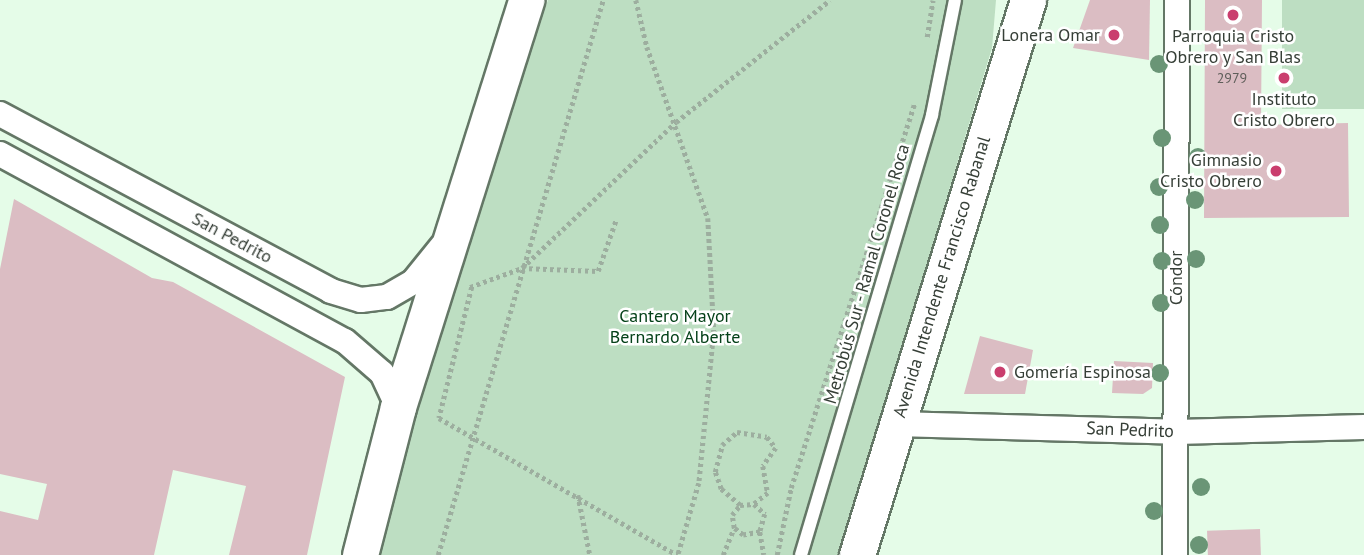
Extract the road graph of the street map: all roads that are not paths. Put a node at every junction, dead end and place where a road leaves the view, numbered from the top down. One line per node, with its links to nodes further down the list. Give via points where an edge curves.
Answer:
1 (526, 0): 7 (main road)
2 (955, 0): 13 (lane, Metrobús Sur - Ramal Coronel Roca, via 932,115)
3 (1028, 0): 9 (main road, Avenida Intendente Francisco Rabanal)
4 (1177, 0): 11 (street, Cóndor)
5 (0, 114): 7 (street, San Pedrito, via 331,291 361,300 387,297 413,282)
6 (0, 154): 8 (street, San Pedrito, via 345,341 382,373)
7 (451, 230): 8 (main road)
8 (398, 407): 12 (main road)
9 (896, 424): 11 (street, San Pedrito); 14 (main road, Avenida Intendente Francisco Rabanal)
10 (1364, 427): 11 (street, San Pedrito)
11 (1176, 432): 15 (street, Cóndor)
12 (360, 555)
13 (801, 555)
14 (857, 555)
15 (1175, 555)

